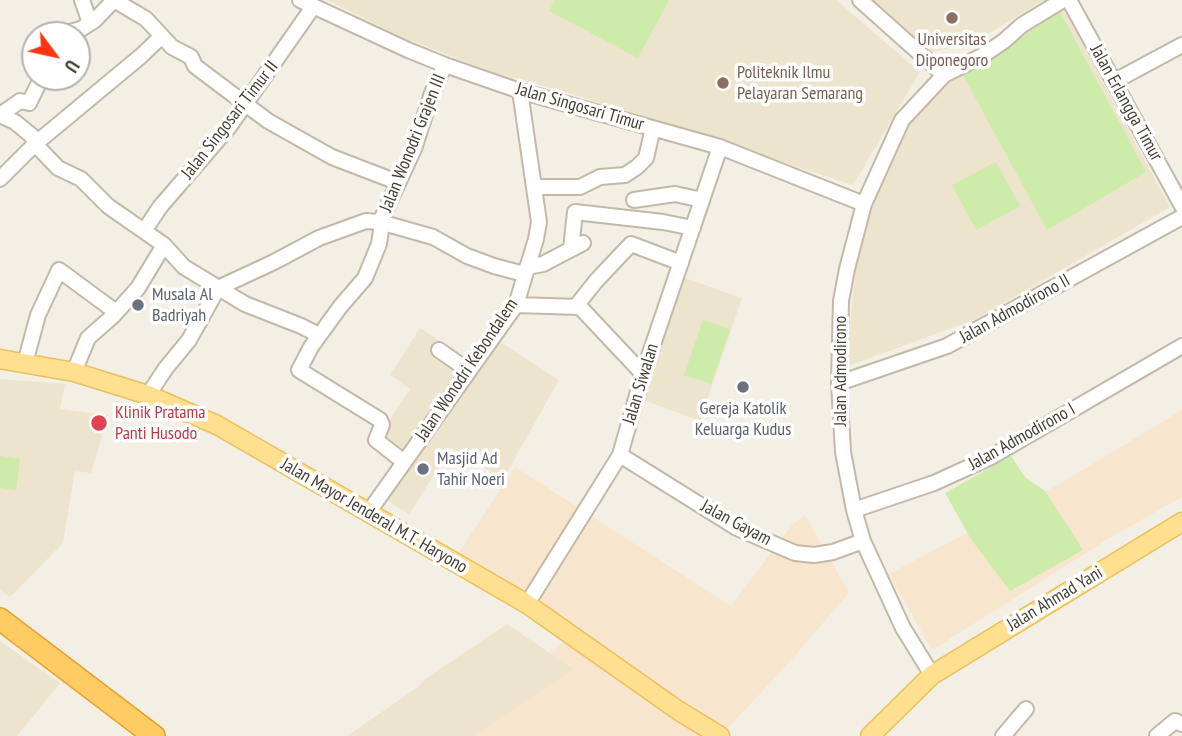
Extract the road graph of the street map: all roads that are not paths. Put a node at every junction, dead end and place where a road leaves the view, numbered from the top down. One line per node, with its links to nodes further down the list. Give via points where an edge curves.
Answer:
1 (82, 0): 7 (street)
2 (114, 0): 8 (street); 9 (street, via 146,19)
3 (860, 0): 12 (street)
4 (1063, 0): 12 (street, via 982,56)
5 (1069, 0): 13 (street, Jalan Erlangga Timur)
6 (307, 4): 11 (street, Jalan Singosari Timur); 16 (street, Jalan Singosari Timur II)
7 (89, 21)
8 (91, 22)
9 (162, 36): 16 (street); 19 (street)
10 (1182, 45): 13 (street)
11 (445, 65): 15 (street, Jalan Singosari Timur); 22 (street, Jalan Wonodri Grajen III)
12 (944, 75): 26 (street, Jalan Admodirono, via 902,120)
13 (1115, 82): 27 (street, Jalan Erlangga Timur)
14 (35, 91): 17 (street, via 29,103 20,101)
15 (520, 91): 18 (street, Jalan Singosari Timur); 23 (street, Jalan Wonodri Kebondalem)
16 (245, 104): 22 (street, via 332,157); 31 (street, Jalan Singosari Timur II)
17 (0, 115): 19 (street, via 32,136)
18 (653, 128): 20 (street, Jalan Singosari Timur); 23 (street, via 646,158 625,175 600,177 580,187)
19 (35, 144): 21 (street); 31 (street, via 58,168 81,179 108,206)
20 (720, 147): 25 (street, Jalan Siwalan); 26 (street, Jalan Singosari Timur)
21 (0, 179)
22 (397, 182): 29 (street, Jalan Wonodri Grajen III)
23 (534, 187): 34 (street, Jalan Wonodri Kebondalem, via 538,222)
24 (634, 200): 25 (street, via 675,194)
25 (702, 200): 30 (street, Jalan Siwalan)
26 (864, 204): 47 (street, Jalan Admodirono, via 841,301)
27 (1182, 206)
28 (1182, 217): 47 (street, Jalan Admodirono II, via 947,346)
29 (381, 222): 34 (street, Jalan Wonodri Grajen III, via 433,237 494,266); 35 (street, Jalan Wonodri Grajen III, via 366,221 319,238); 39 (street, via 379,244 365,278)
30 (692, 228): 33 (street, Jalan Siwalan); 34 (street, via 575,212 577,246)
31 (144, 231): 32 (street)
32 (164, 245): 35 (street, via 184,267); 38 (street, via 138,288)
33 (681, 263): 37 (street, via 631,244); 46 (street, Jalan Siwalan)
34 (525, 270): 36 (street, Jalan Wonodri Kebondalem)
35 (218, 288): 39 (street); 48 (street, via 190,340)
36 (516, 305): 37 (street); 44 (street, Jalan Wonodri Kebondalem)
37 (576, 305): 46 (street)
38 (116, 312): 43 (street, via 59,270 38,315); 45 (street, via 88,338)
39 (319, 335): 50 (street, via 300,372 380,421 376,440)
40 (1182, 346): 51 (street, Jalan Admodirono I, via 991,457 934,483)
41 (439, 350): 44 (street)
42 (0, 359): 43 (main road, Jalan Mayor Jenderal M.T. Haryono)
43 (25, 363): 45 (main road, Jalan Mayor Jenderal M.T. Haryono)
44 (469, 371): 50 (street, Jalan Wonodri Kebondalem)
45 (74, 372): 48 (main road, Jalan Mayor Jenderal M.T. Haryono)
46 (643, 374): 49 (street, Jalan Siwalan)
47 (839, 383): 51 (street, Jalan Admodirono, via 843,452)
48 (148, 395): 52 (main road, Jalan Mayor Jenderal M.T. Haryono, via 216,425)
49 (620, 454): 54 (street, Jalan Gayam, via 737,528 795,552 833,552); 55 (street, Jalan Siwalan)
50 (404, 462): 52 (street, Jalan Wonodri Kebondalem)
51 (854, 510): 54 (street, Jalan Admodirono)
52 (368, 513): 55 (main road, Jalan Mayor Jenderal M.T. Haryono)
53 (1182, 522): 57 (main road, Jalan Ahmad Yani)
54 (863, 541): 57 (street, Jalan Admodirono)
55 (527, 604): 61 (main road, Jalan Mayor Jenderal M.T. Haryono)
56 (0, 619): 60 (highway)
57 (931, 676): 62 (main road, Jalan Ahmad Yani)
58 (1026, 709): 63 (street)
59 (1179, 722): 64 (street)
60 (154, 736)
61 (720, 736)
62 (870, 736)
63 (1003, 736)
64 (1157, 736)

